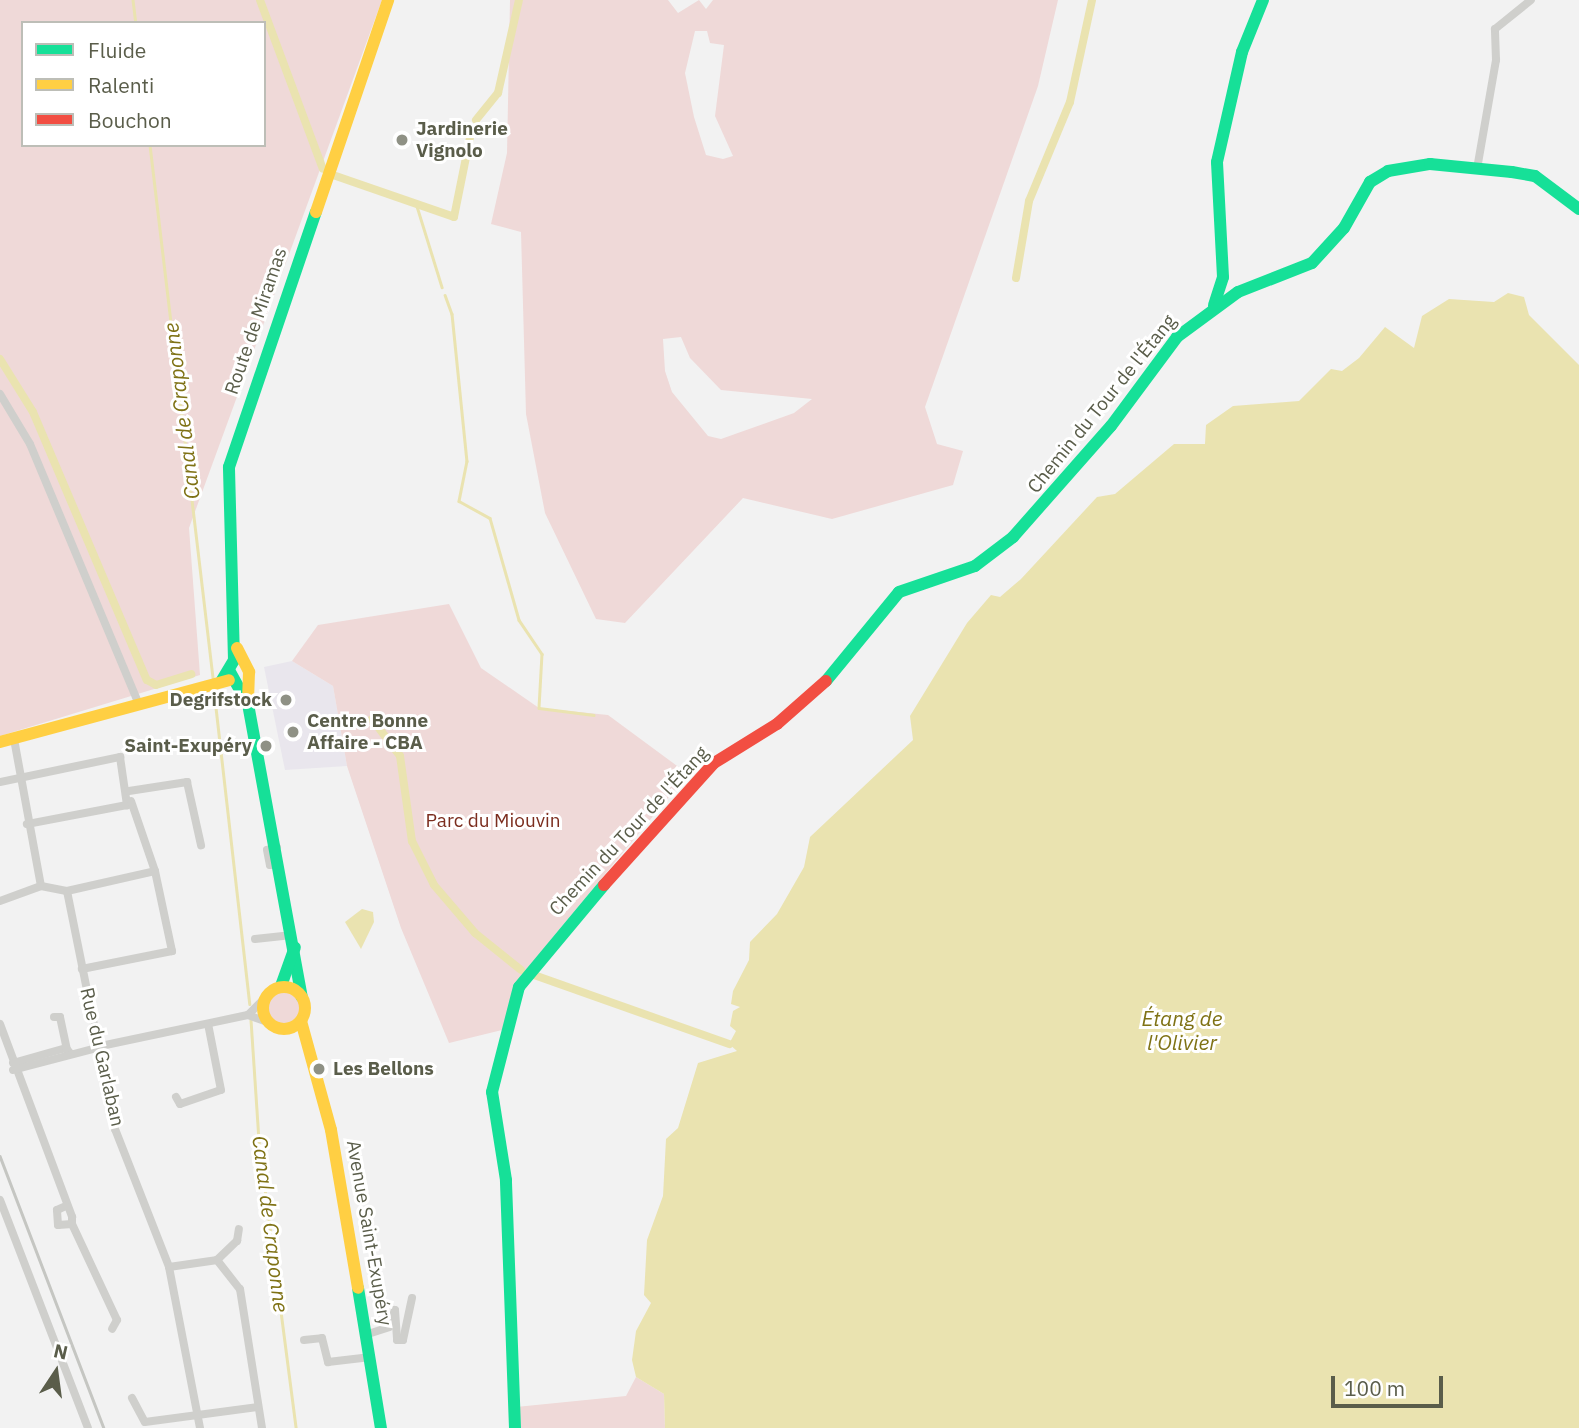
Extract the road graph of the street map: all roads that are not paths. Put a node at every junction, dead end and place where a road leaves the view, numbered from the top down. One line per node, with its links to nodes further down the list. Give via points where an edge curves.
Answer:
1 (387, 0): 8 (street, Route de Miramas, via 229,467)
2 (1263, 0): 6 (street, via 1242,52 1217,162 1223,277)
3 (1531, 0): 4 (street, via 1495,29 1496,60)
4 (1477, 169): 5 (street, Chemin du Tour de l'Étang, via 1535,176); 6 (street, Chemin du Tour de l'Étang, via 1430,164 1388,171 1370,182 1344,228 1312,263)
5 (1577, 205)
6 (1212, 307): 59 (street, Chemin du Tour de l'Étang, via 1177,337 1111,425 1013,537 975,566 899,592 884,604 835,673 777,724 714,762 532,964 519,986 492,1092 506,1180)
7 (0, 394): 9 (street, via 30,444)
8 (235, 675): 9 (street); 21 (street, via 248,704)
9 (139, 705): 10 (street)
10 (13, 739): 11 (street); 12 (street)
11 (0, 742)
12 (18, 778): 13 (street); 14 (street, via 120,757); 15 (street)
13 (0, 782)
14 (130, 796): 15 (street); 16 (street, via 187,782); 17 (street)
15 (27, 824): 18 (street)
16 (201, 845)
17 (155, 871): 19 (street); 25 (street, via 172,951)
18 (41, 886): 19 (street); 20 (street)
19 (67, 891): 25 (street, Rue du Garlaban)
20 (0, 901)
21 (292, 922): 22 (street); 24 (street)
22 (283, 936): 23 (street); 24 (street)
23 (255, 939)
24 (295, 946): 26 (street); 27 (street)
25 (82, 969): 36 (street, Rue du Garlaban)
26 (281, 986): 27 (street); 28 (street)
27 (302, 997): 31 (street)
28 (263, 1000): 29 (street); 32 (street)
29 (248, 1015): 32 (street); 34 (street)
30 (54, 1017): 38 (street, via 60,1017)
31 (301, 1021): 35 (street); 37 (street, Avenue Saint-Exupéry)
32 (267, 1022): 35 (street)
33 (0, 1024): 39 (street)
34 (208, 1024): 36 (street); 40 (street, via 221,1090 180,1104)
35 (286, 1029): 37 (street)
36 (96, 1047): 38 (street); 46 (street, Rue du Garlaban, via 133,1185)
37 (310, 1047): 49 (street, Avenue Saint-Exupéry)
38 (69, 1051): 39 (street)
39 (13, 1066): 42 (street, via 47,1142)
40 (176, 1097)
41 (0, 1200): 56 (street)
42 (66, 1206): 43 (street); 43 (street, via 54,1218 58,1225)
43 (72, 1224): 48 (street, via 117,1320)
44 (239, 1228): 45 (street, via 237,1241)
45 (217, 1260): 46 (street); 53 (street, via 240,1289)
46 (169, 1267): 54 (street, Rue du Garlaban)
47 (412, 1298): 49 (street, via 402,1340 397,1340 395,1310 389,1327)
48 (112, 1329)
49 (368, 1334): 51 (street, Avenue Saint-Exupéry)
50 (304, 1340): 51 (street, via 322,1338 328,1362)
51 (371, 1357): 58 (street, Avenue Saint-Exupéry)
52 (132, 1398): 55 (street, via 145,1422)
53 (258, 1408): 54 (street); 57 (street)
54 (198, 1423): 55 (street)
55 (166, 1426)
56 (88, 1428)
57 (262, 1428)
58 (380, 1428)
59 (515, 1428)

